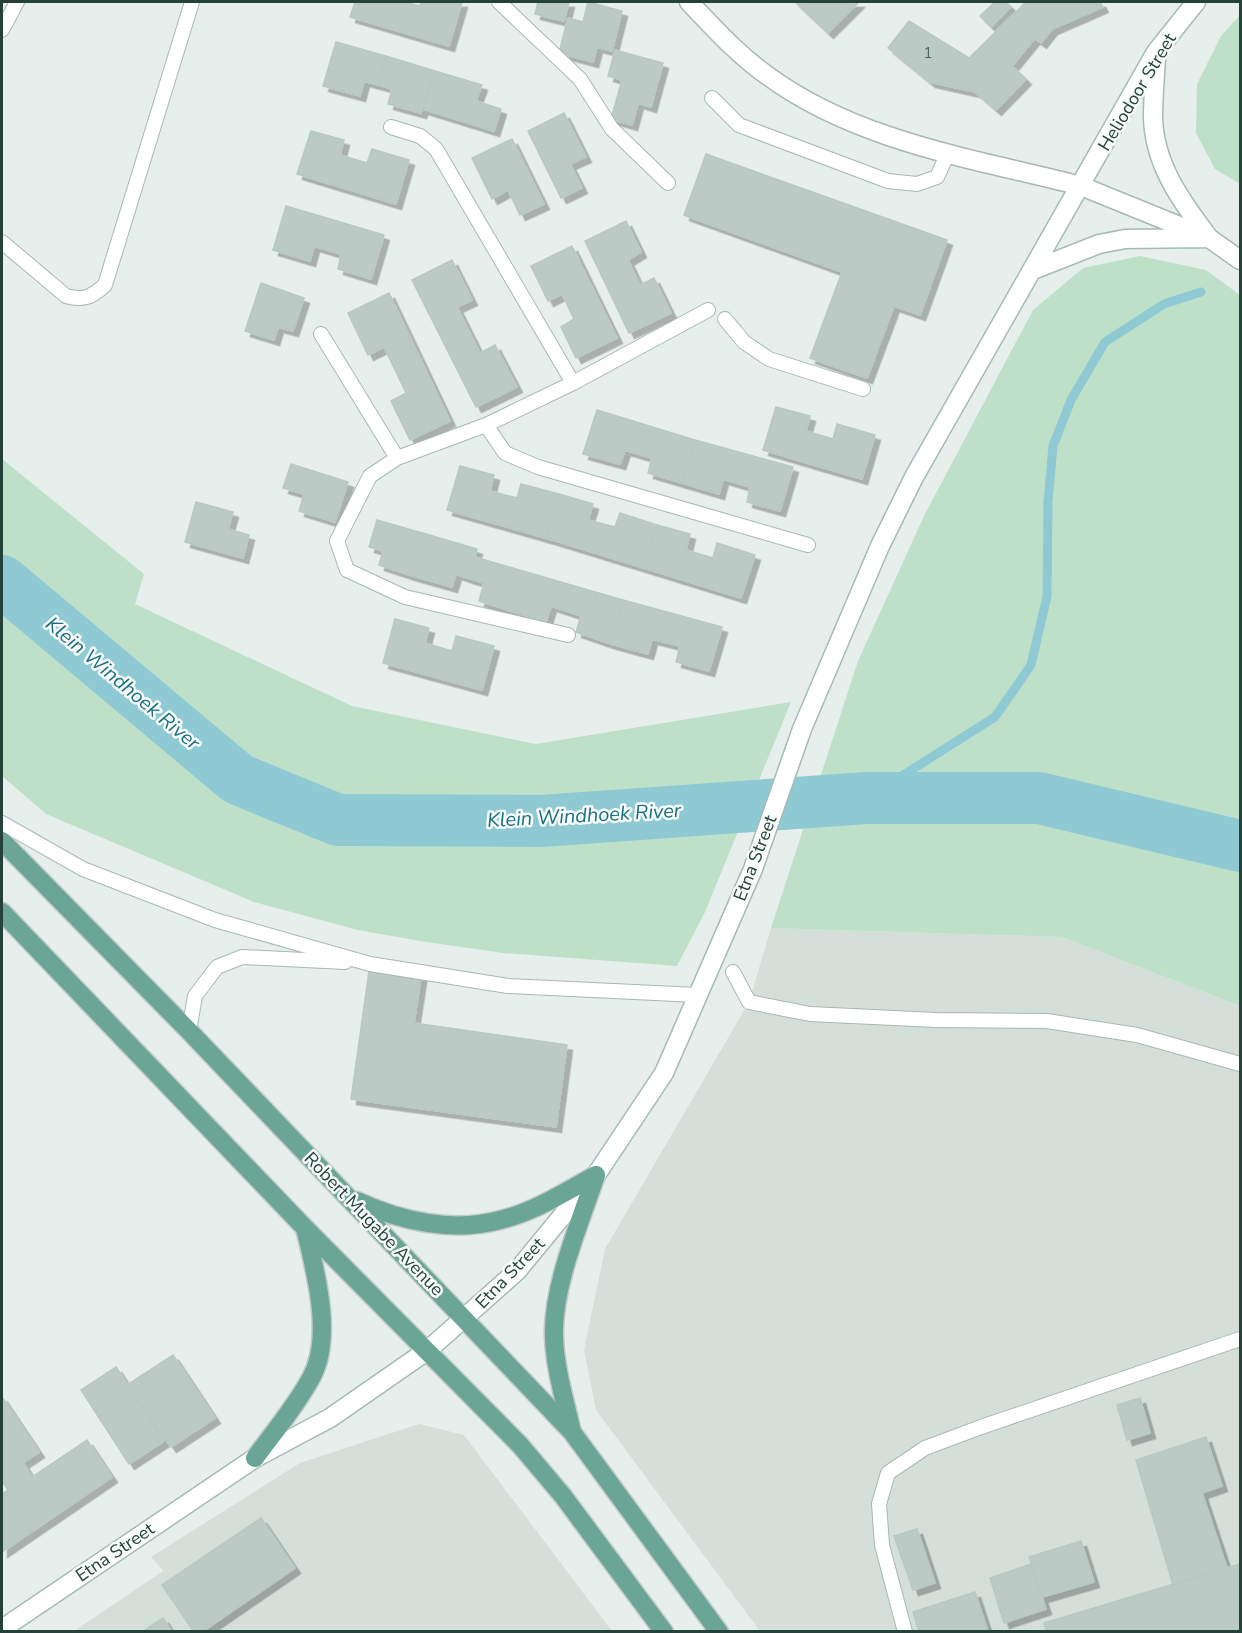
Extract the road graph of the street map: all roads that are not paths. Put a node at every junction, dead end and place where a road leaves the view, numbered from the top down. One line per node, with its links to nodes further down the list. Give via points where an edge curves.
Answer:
1 (17, 2): 6 (lane)
2 (192, 2): 14 (lane, via 105,285 94,295 79,300 66,296)
3 (499, 2): 11 (lane, via 580,79 612,129)
4 (689, 2): 10 (street, via 739,54 805,99 906,142)
5 (1196, 2): 7 (street, Heliodoor Street)
6 (2, 30)
7 (1156, 52): 12 (street, Heliodoor Street); 13 (street, via 1153,119 1158,152 1179,198)
8 (712, 98): 10 (lane, via 739,125 888,181 917,184 937,177)
9 (391, 127): 20 (lane, via 420,136 436,149)
10 (948, 153): 12 (street)
11 (668, 183)
12 (1081, 186): 13 (street); 16 (street, Heliodoor Street)
13 (1209, 238): 15 (street); 16 (street, via 1125,239 1099,244)
14 (2, 242)
15 (1240, 260)
16 (1032, 270): 31 (street, Etna Street, via 914,477 880,546 802,729 753,869)
17 (708, 310): 20 (lane)
18 (725, 319): 21 (lane, via 744,342 769,359)
19 (321, 334): 23 (lane)
20 (573, 382): 22 (lane)
21 (863, 389)
22 (486, 425): 23 (lane); 24 (lane, via 505,453 538,467)
23 (397, 458): 25 (lane, via 370,476 337,541 347,570 405,597)
24 (808, 545)
25 (568, 635)
26 (2, 823): 29 (lane, via 83,868 215,920)
27 (2, 841): 32 (main road, Robert Mugabe Avenue)
28 (2, 912): 36 (main road)
29 (370, 964): 31 (lane, via 508,986); 32 (lane, via 242,957 225,963 217,967 195,996)
30 (733, 972): 33 (lane, via 749,1002 810,1014 1047,1021 1137,1035)
31 (698, 995): 34 (street, Etna Street, via 664,1073)
32 (189, 1030): 35 (main road, Robert Mugabe Avenue)
33 (1240, 1064)
34 (596, 1175): 35 (main road, via 533,1209 499,1221 462,1225 392,1216 357,1202); 37 (street, Etna Street, via 517,1271); 40 (main road, via 559,1286 554,1333)
35 (337, 1186): 37 (main road, Robert Mugabe Avenue)
36 (304, 1227): 39 (main road); 41 (main road, via 318,1278 318,1356 312,1377)
37 (465, 1319): 39 (street, Etna Street); 40 (main road, Robert Mugabe Avenue)
38 (1240, 1340): 45 (lane, via 925,1448 888,1473 879,1504 882,1545)
39 (428, 1350): 41 (street, Etna Street, via 330,1418); 43 (main road, via 541,1471)
40 (572, 1432): 44 (main road, Robert Mugabe Avenue)
41 (255, 1458): 42 (street, Etna Street)
42 (2, 1629)
43 (664, 1632)
44 (719, 1632)
45 (905, 1632)

